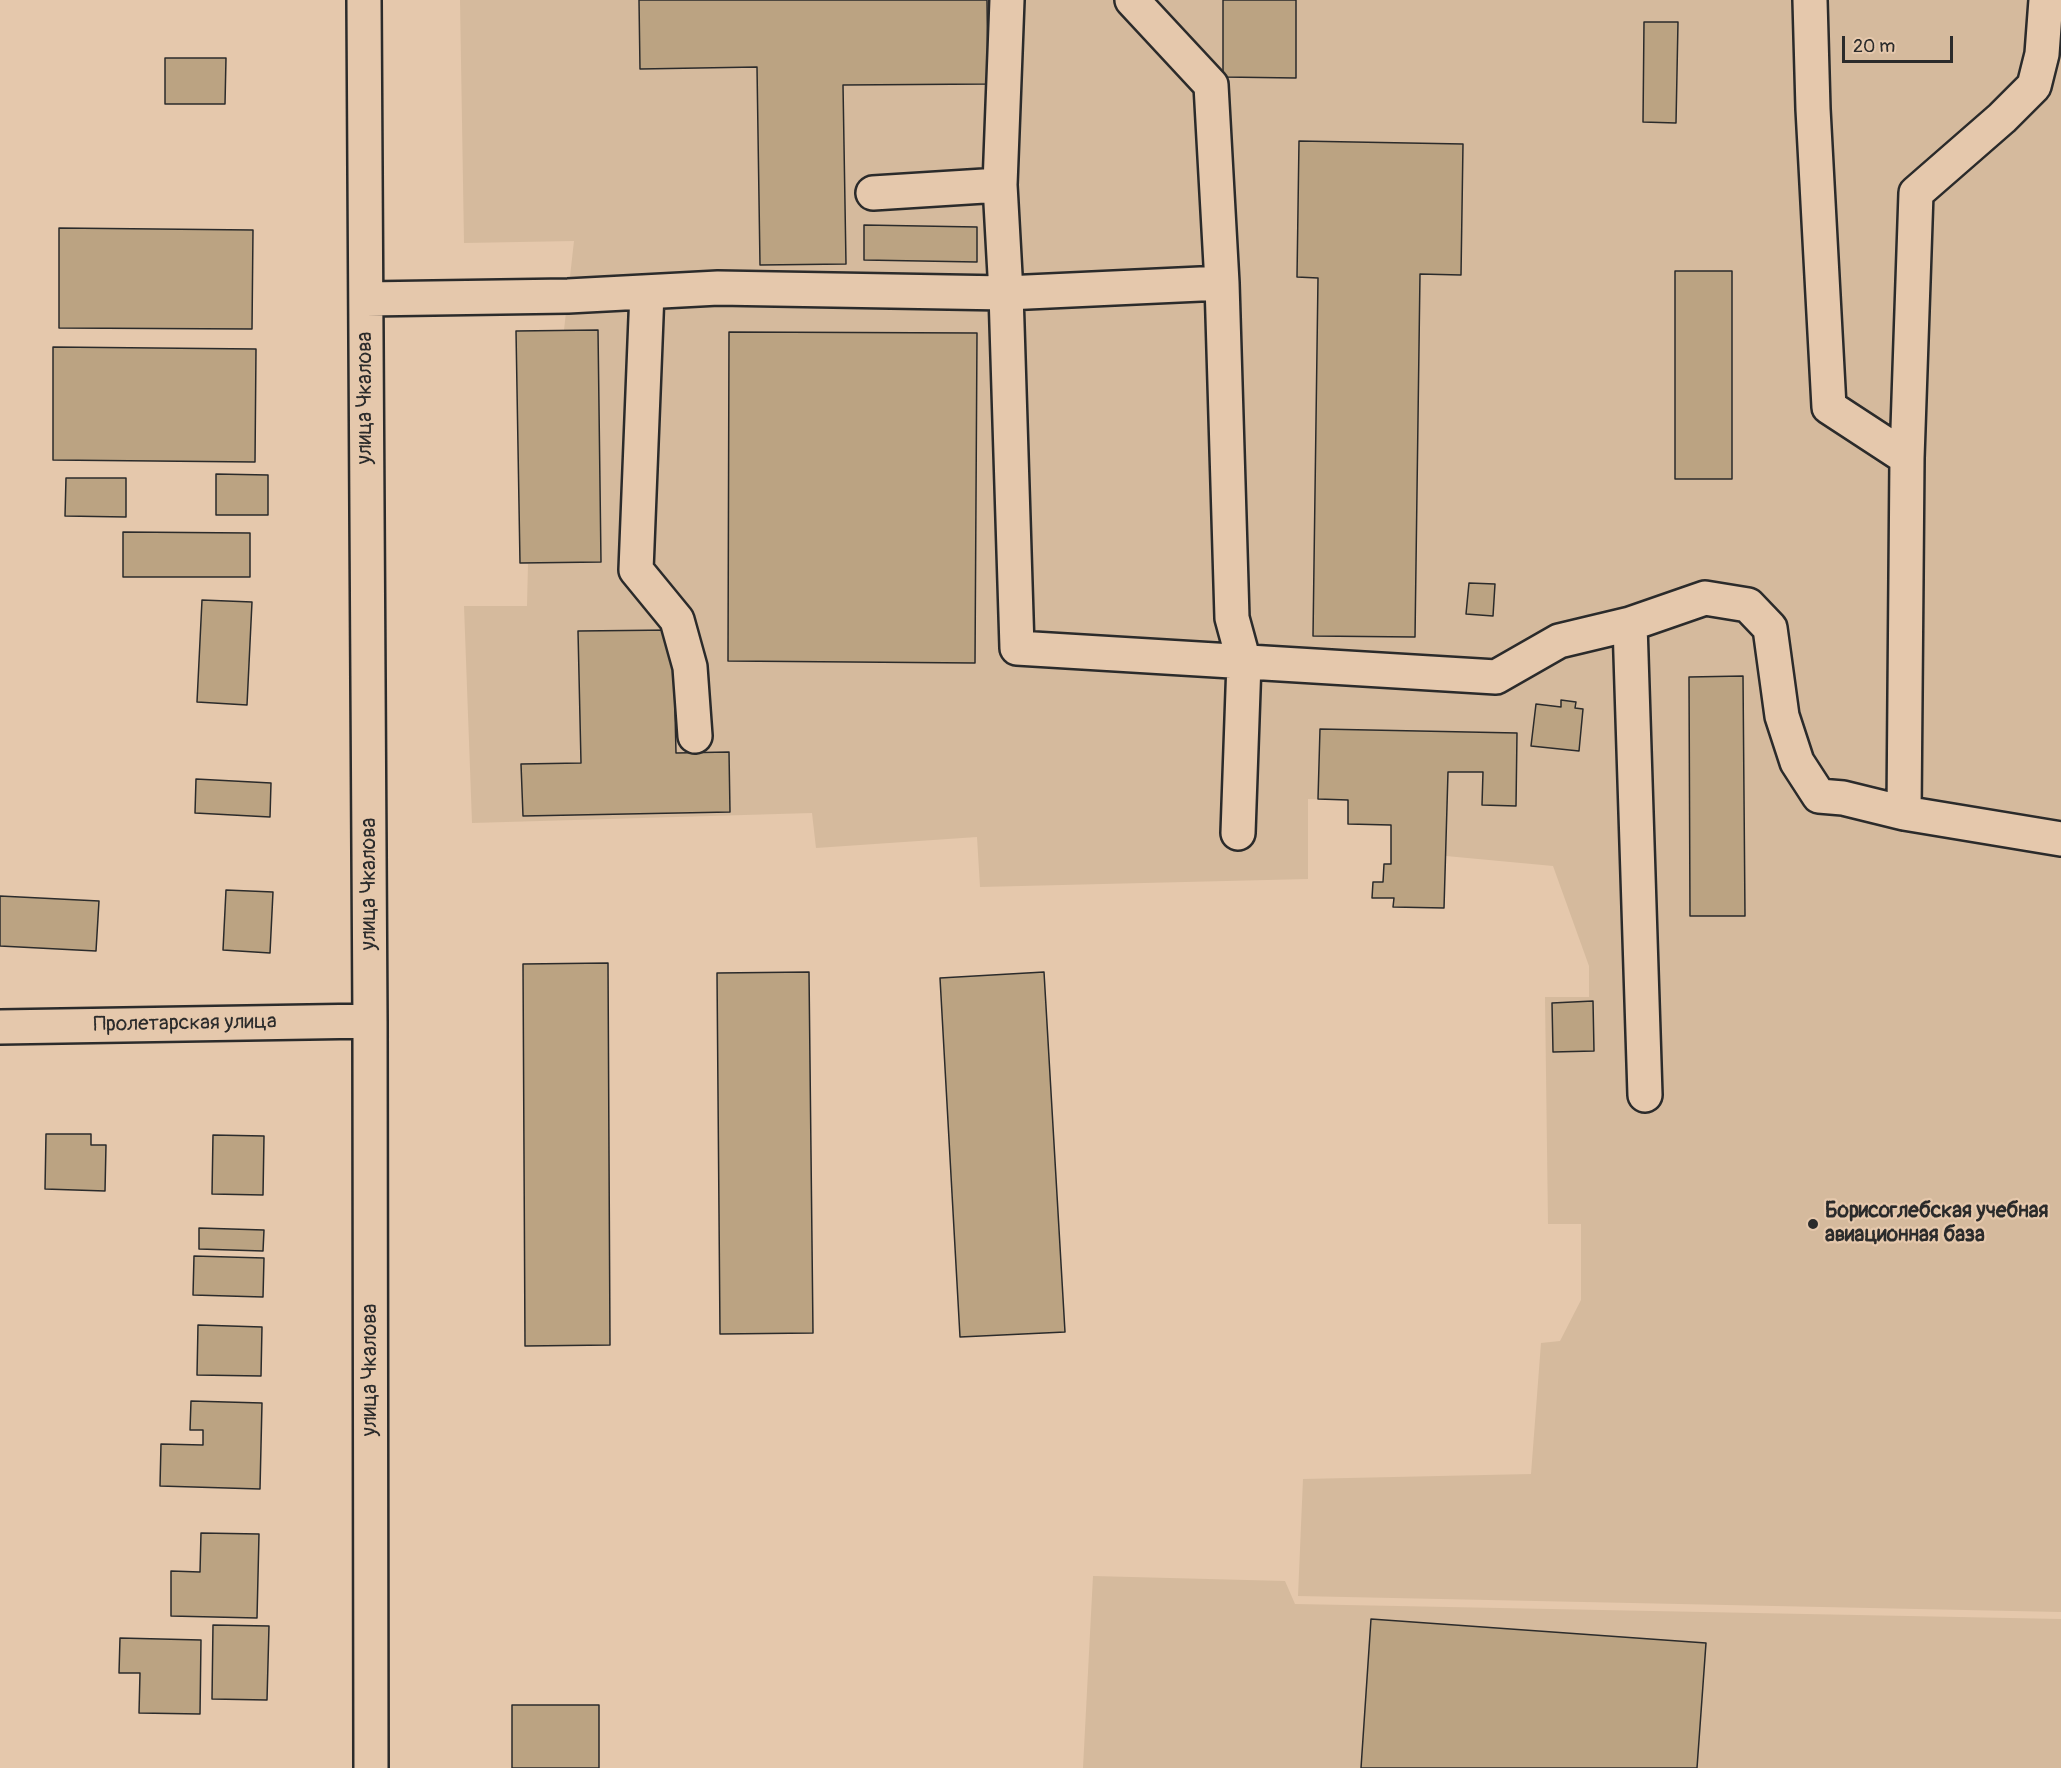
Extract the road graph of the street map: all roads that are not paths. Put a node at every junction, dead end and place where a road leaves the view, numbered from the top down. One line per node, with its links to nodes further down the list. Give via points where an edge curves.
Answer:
1 (364, 0): 11 (street, улица Чкалова)
2 (1007, 0): 6 (street)
3 (1132, 0): 8 (street, via 1211,85)
4 (1810, 0): 12 (street, via 1829,406)
5 (2046, 0): 12 (street, via 2042,54 2034,86 1916,193)
6 (1000, 185): 7 (street); 10 (street)
7 (873, 193)
8 (1222, 283): 10 (street); 14 (street, via 1232,618)
9 (647, 292): 10 (street, via 718,288); 11 (street); 15 (street, via 636,570 677,620 690,667)
10 (1006, 293): 14 (street, via 1017,648)
11 (366, 299): 19 (street, улица Чкалова)
12 (1907, 458): 16 (street)
13 (1630, 624): 14 (street, via 1559,641 1496,677); 16 (street, via 1706,598 1748,605 1770,628 1782,716 1797,762 1818,796); 21 (street)
14 (1244, 662): 17 (street)
15 (694, 736)
16 (1904, 813): 18 (street)
17 (1238, 832)
18 (2061, 839)
19 (370, 1021): 20 (street, Пролетарская улица); 22 (street, улица Чкалова)
20 (0, 1027)
21 (1645, 1095)
22 (371, 1768)

